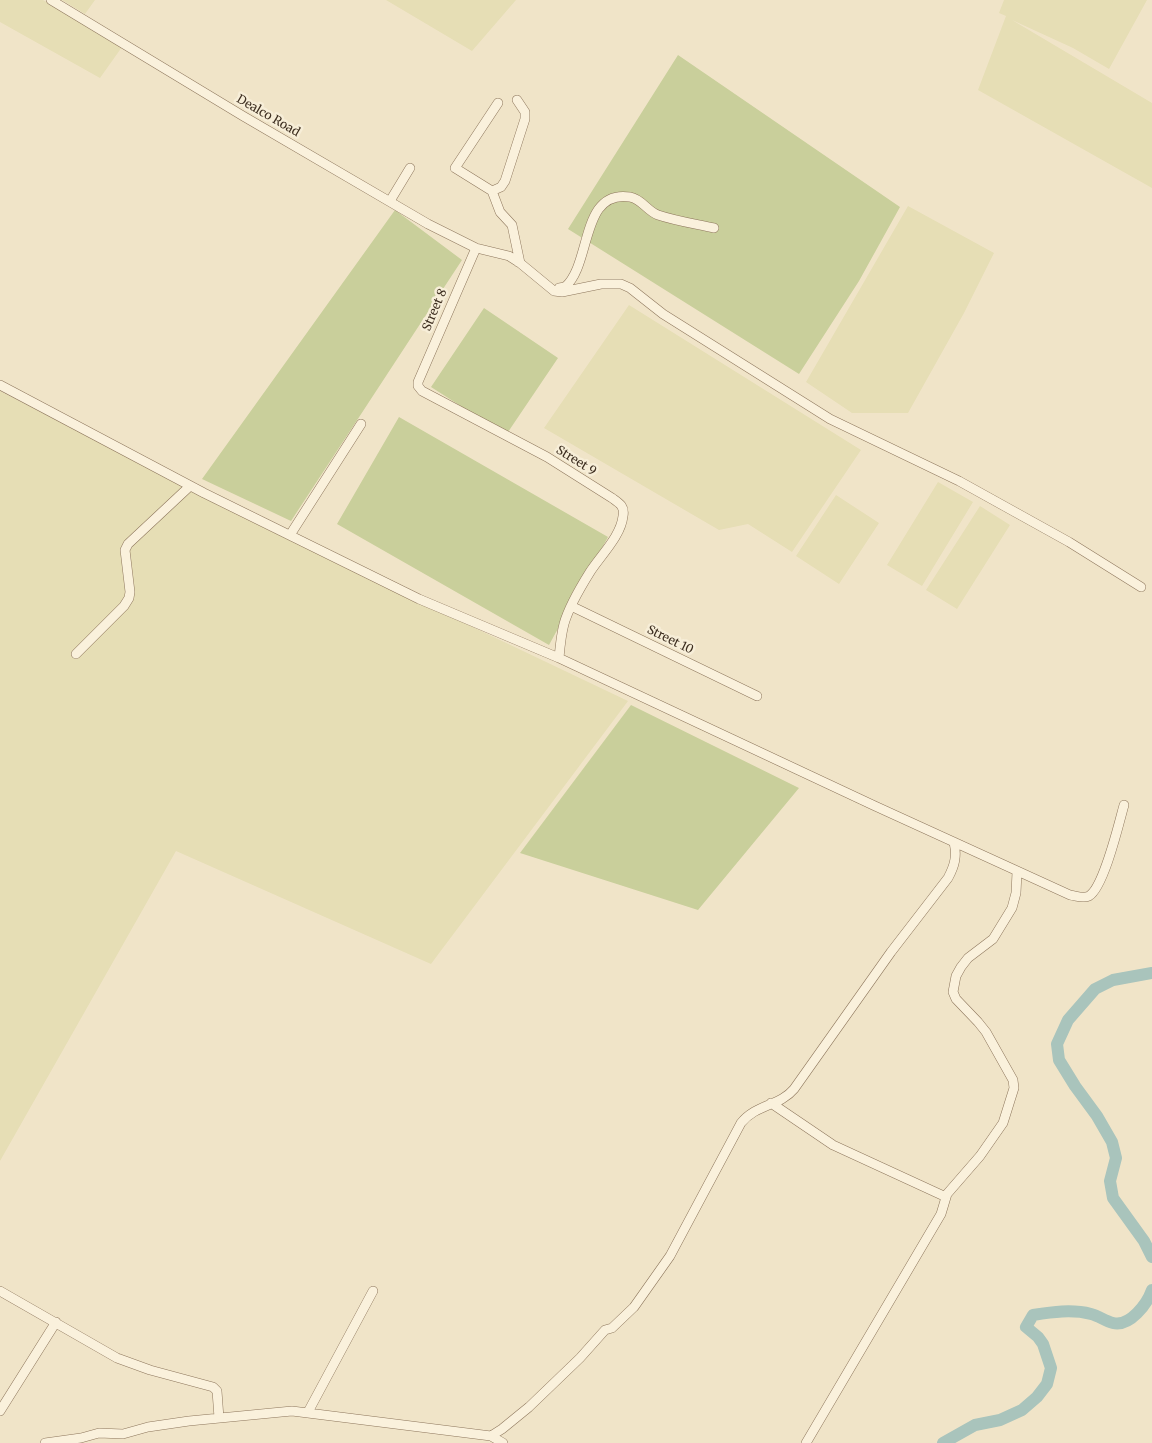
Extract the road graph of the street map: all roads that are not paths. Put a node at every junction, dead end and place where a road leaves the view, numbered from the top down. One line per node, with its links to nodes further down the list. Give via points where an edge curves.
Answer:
1 (51, 0): 6 (street, Dealco Road)
2 (517, 100): 5 (street, via 525,112 525,119 505,181)
3 (498, 103): 5 (street, via 455,168)
4 (410, 168): 6 (street)
5 (492, 191): 9 (street, via 500,212 512,225)
6 (390, 201): 8 (street, Dealco Road)
7 (714, 228): 10 (street, via 658,215 634,198 611,198 595,213 574,279 565,287)
8 (476, 248): 9 (street, Dealco Road, via 509,256); 11 (street, Street 8)
9 (520, 263): 10 (street, Dealco Road)
10 (550, 288): 16 (street, via 557,292 601,284 621,284 630,288 663,314 830,419 959,481 1069,542)
11 (418, 382): 17 (street, Street 9, via 422,391 547,457 621,505 624,514 619,529)
12 (0, 385): 14 (street)
13 (360, 424): 15 (street)
14 (190, 486): 15 (street); 18 (street, via 128,544 125,550 129,598)
15 (290, 535): 19 (street, via 419,599)
16 (1141, 587)
17 (571, 606): 19 (street, via 564,622); 20 (street, Street 10)
18 (76, 654)
19 (559, 658): 22 (street)
20 (758, 696)
21 (1124, 805): 23 (street, via 1099,886 1089,896 1070,895)
22 (954, 842): 23 (street); 24 (street, via 955,865 948,878 891,952 794,1090)
23 (1017, 872): 25 (street, via 1012,908 993,939 961,967 953,992 956,1000 986,1032 1011,1075 1014,1088 1000,1128)
24 (771, 1103): 25 (street, via 833,1144); 33 (street, via 750,1113 737,1129 670,1256 634,1307 612,1328 605,1330)
25 (946, 1197): 36 (street, via 942,1214)
26 (0, 1290): 28 (street)
27 (373, 1291): 30 (street)
28 (56, 1322): 29 (street); 31 (street, via 126,1362 213,1387 217,1391)
29 (0, 1411)
30 (308, 1412): 31 (street); 33 (street)
31 (219, 1418): 32 (street, via 148,1427)
32 (124, 1438): 34 (street, via 99,1433)
33 (493, 1440): 35 (street)
34 (45, 1443)
35 (503, 1443)
36 (806, 1443)

